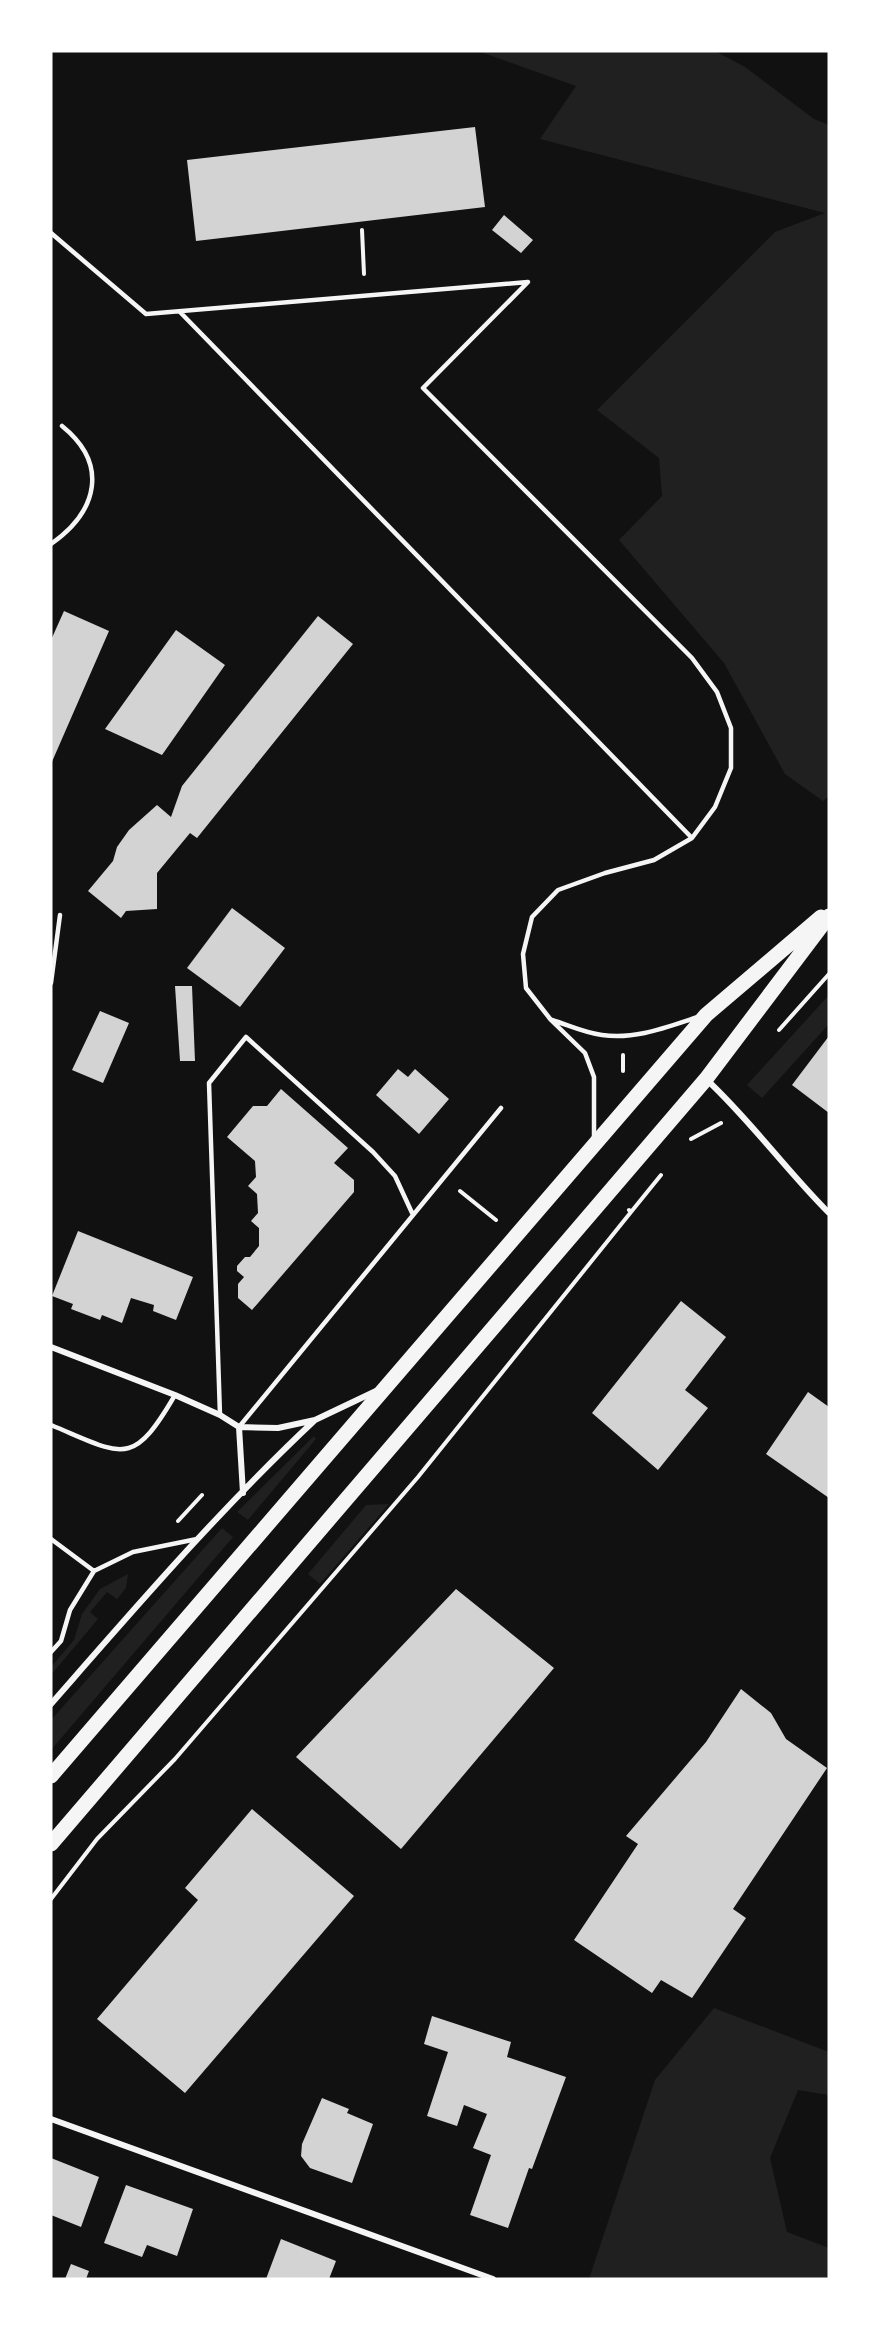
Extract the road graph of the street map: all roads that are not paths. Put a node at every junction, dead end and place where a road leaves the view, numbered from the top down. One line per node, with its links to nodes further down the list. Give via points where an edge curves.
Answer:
1 (51, 233): 2 (lane, via 146,314)
2 (180, 312): 5 (lane); 5 (lane, via 528,282 423,388 692,658 717,692 731,728 731,768 715,807)
3 (62, 426): 4 (lane, via 79,439 91,461 94,484 89,501 64,535)
4 (51, 544)
5 (692, 838): 11 (lane, via 654,860 558,890 532,917 523,954 526,988)
6 (829, 910): 10 (main road)
7 (60, 915): 9 (lane)
8 (829, 916): 12 (main road)
9 (51, 983)
10 (706, 1015): 11 (lane, via 633,1035 602,1035); 14 (main road)
11 (551, 1020): 14 (lane, via 585,1053 594,1077)
12 (706, 1079): 15 (street, via 737,1107); 31 (main road)
13 (501, 1108): 16 (lane)
14 (594, 1145): 18 (main road)
15 (829, 1213)
16 (413, 1215): 20 (lane, via 395,1176 373,1152 246,1037 209,1083); 23 (lane)
17 (51, 1347): 19 (street)
18 (385, 1387): 21 (street); 30 (main road)
19 (176, 1395): 20 (street); 22 (lane, via 156,1427 137,1447 119,1451)
20 (220, 1415): 23 (street)
21 (315, 1420): 23 (street, via 278,1428); 24 (street)
22 (51, 1425)
23 (238, 1427): 24 (street)
24 (243, 1493): 25 (street)
25 (200, 1538): 27 (lane, via 133,1552); 29 (street)
26 (51, 1539): 27 (lane)
27 (94, 1571): 28 (lane, via 70,1611 61,1641)
28 (51, 1652)
29 (51, 1704)
30 (51, 1776)
31 (51, 1844)
32 (51, 2119): 33 (street)
33 (493, 2279)

